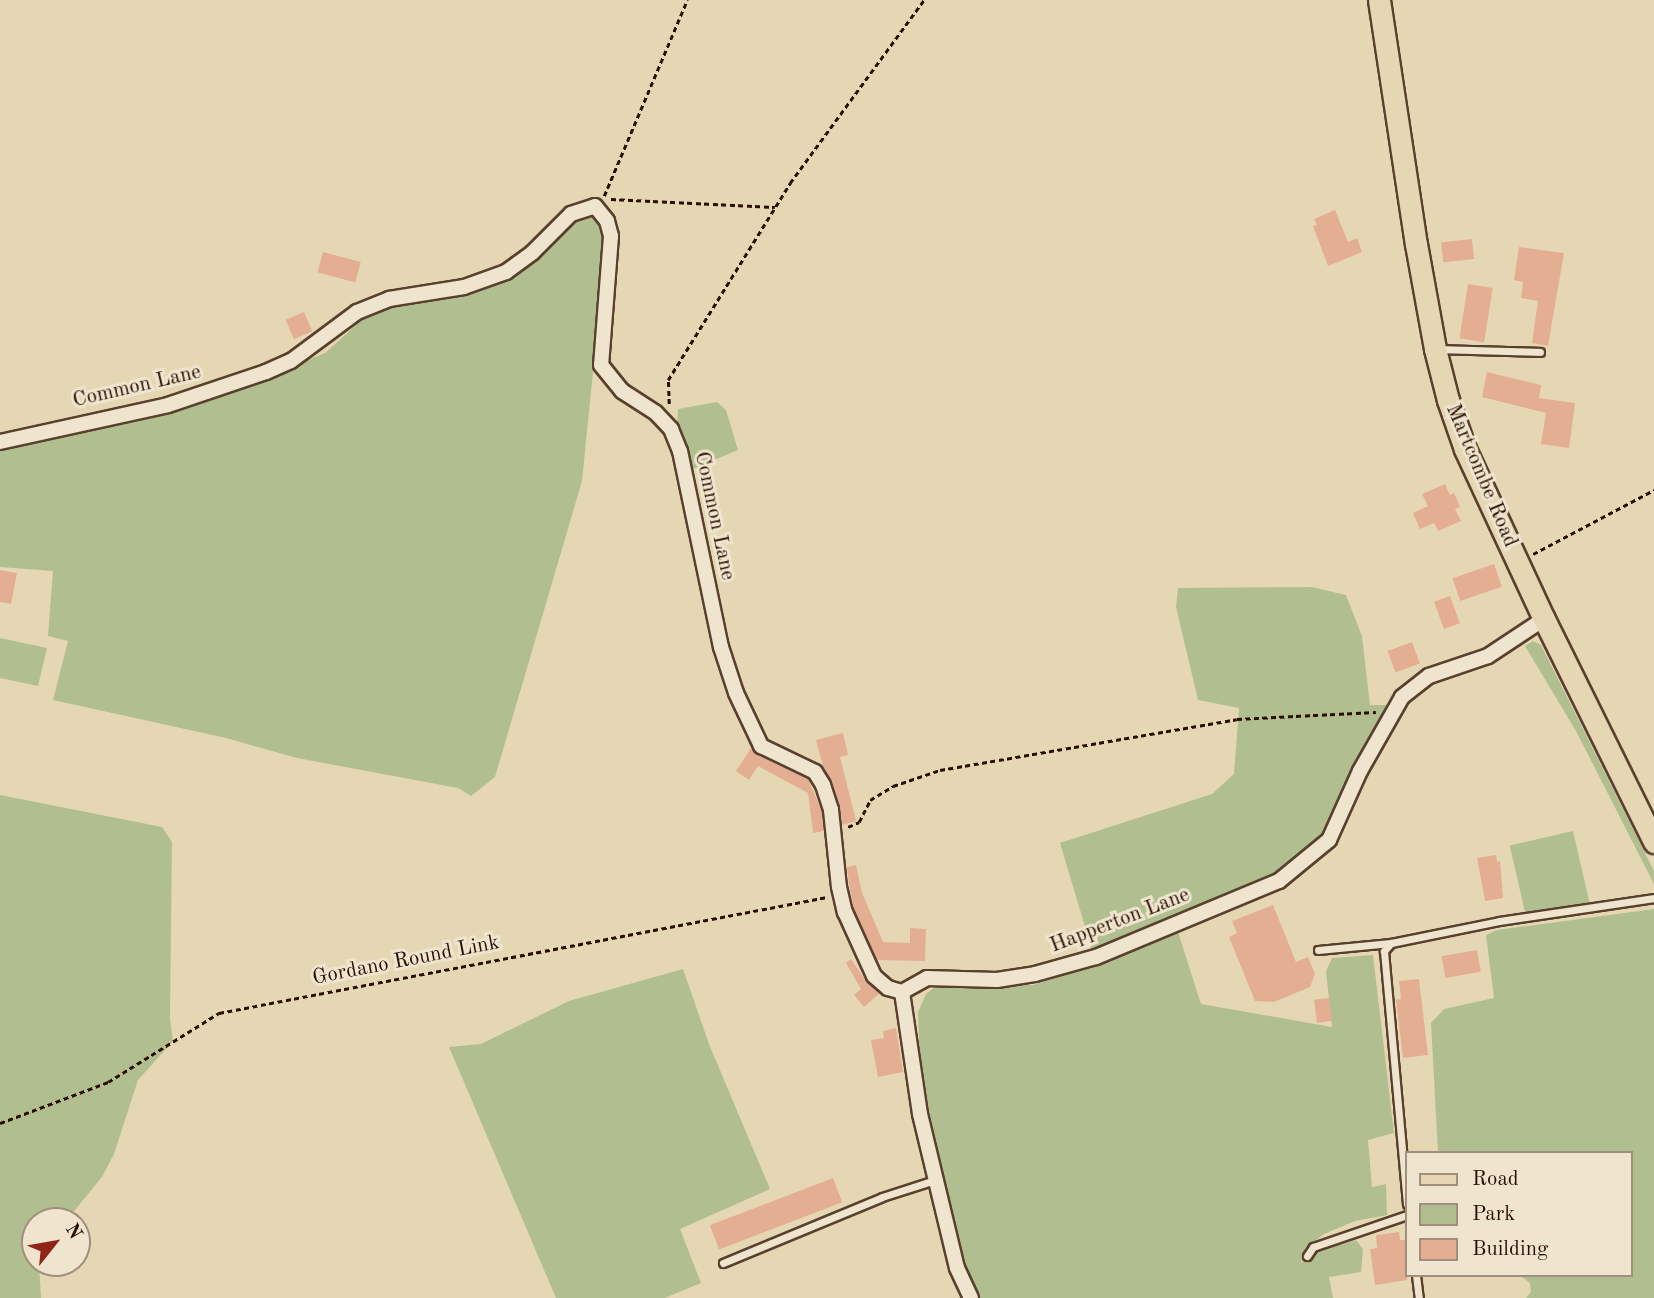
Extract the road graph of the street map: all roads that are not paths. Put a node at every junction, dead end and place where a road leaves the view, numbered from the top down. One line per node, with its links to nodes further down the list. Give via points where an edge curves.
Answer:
1 (1379, 0): 2 (main road, Martcombe Road, via 1396,131)
2 (1435, 349): 3 (lane); 5 (main road, Martcombe Road, via 1465,449)
3 (1540, 352)
4 (0, 442): 10 (street, Common Lane, via 168,405 266,372 291,361 368,308 402,296 464,287 506,272 571,214 594,206 607,221 611,236 601,365 622,391 671,429 680,451 721,647 736,693 761,746 815,772 831,810 841,895 861,953 874,976)
5 (1544, 619): 6 (main road, Martcombe Road); 10 (street, Happerton Lane, via 1488,656 1429,676 1402,697 1360,771 1329,840 1279,881 1096,957 997,980 927,978)
6 (1654, 842)
7 (1654, 898): 8 (lane)
8 (1391, 943): 9 (lane); 12 (lane, via 1384,951)
9 (1318, 950)
10 (902, 992): 11 (street)
11 (935, 1180): 15 (lane); 17 (street, via 957,1268)
12 (1406, 1193)
13 (1406, 1214): 14 (lane, via 1313,1247)
14 (1307, 1256)
15 (723, 1263)
16 (1416, 1277): 18 (lane)
17 (971, 1298)
18 (1419, 1298)

